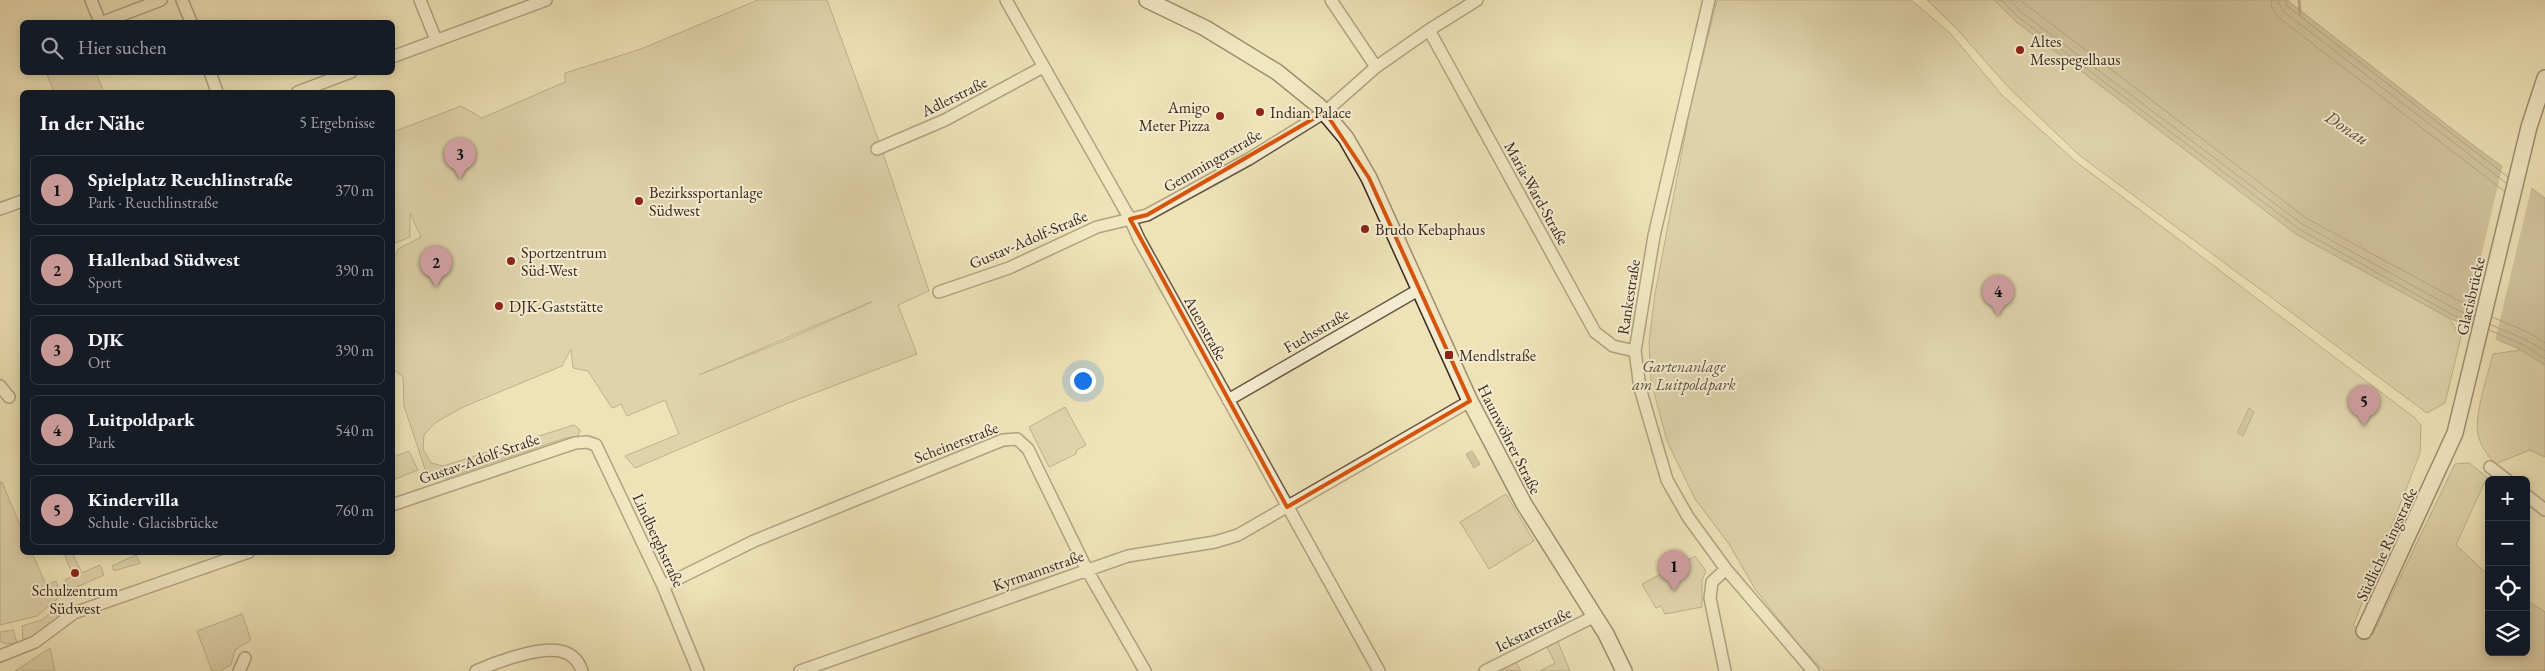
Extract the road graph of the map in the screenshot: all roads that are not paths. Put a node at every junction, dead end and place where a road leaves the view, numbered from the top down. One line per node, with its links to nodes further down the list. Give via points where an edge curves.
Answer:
1 (90, 0): 11 (street)
2 (161, 0): 12 (street)
3 (182, 0): 13 (street)
4 (420, 0): 15 (street)
5 (546, 0): 15 (street)
6 (1006, 0): 17 (street, Auenstraße)
7 (1147, 0): 24 (street, Haunwöhrer Straße, via 1241,48 1277,72)
8 (1331, 0): 18 (street)
9 (1477, 0): 14 (street, Gemmingerstraße)
10 (1709, 0): 33 (street, Rankestraße, via 1654,236)
11 (100, 20)
12 (106, 20)
13 (190, 20)
14 (1429, 30): 18 (street, Gemmingerstraße); 33 (street, Maria-Ward-Straße, via 1595,332 1613,346)
15 (436, 40): 16 (street)
16 (395, 55)
17 (1043, 66): 27 (street, Adlerstraße, via 953,116); 30 (street, Auenstraße)
18 (1376, 67): 24 (street, Gemmingerstraße)
19 (211, 75): 22 (street)
20 (343, 75): 23 (street)
21 (2544, 87): 26 (street, Glacisbrücke)
22 (217, 90)
23 (303, 90)
24 (1325, 112): 30 (street, Gemmingerstraße, via 1249,159 1147,215); 31 (street, Haunwöhrer Straße, via 1346,138 1369,178)
25 (2545, 112): 26 (street)
26 (2529, 127): 40 (street, Glacisbrücke, via 2455,433)
27 (877, 149)
28 (20, 201): 29 (street)
29 (0, 209)
30 (1130, 219): 32 (street, Gustav-Adolf-Straße, via 1098,227 1009,268); 36 (street, Auenstraße)
31 (1420, 289): 36 (street, Fuchsstraße); 37 (street, Haunwöhrer Straße)
32 (939, 292)
33 (1635, 351): 47 (street, Rankestraße, via 1640,388 1667,480 1688,517)
34 (0, 386): 35 (street)
35 (9, 397)
36 (1228, 400): 44 (street, Auenstraße)
37 (1470, 401): 44 (street); 50 (street, Haunwöhrer Straße, via 1524,504)
38 (575, 443): 43 (street, Gustav-Adolf-Straße); 49 (street, Lindberghstraße, via 596,445)
39 (2490, 467): 41 (street)
40 (2439, 472): 51 (street, Südliche Ringstraße)
41 (2502, 476)
42 (2530, 498): 45 (street)
43 (395, 503)
44 (1287, 507): 48 (street, Kyrmannstraße, via 1246,531 1215,542 1128,556); 60 (street, Auenstraße)
45 (2545, 510)
46 (241, 555): 52 (street, via 74,613 35,642)
47 (1726, 569): 63 (street, via 1712,582 1710,598); 64 (street, Rankestraße)
48 (1087, 570): 49 (street, Scheinerstraße, via 1028,449 1023,442 1010,438 754,541); 58 (street, Kyrmannstraße); 59 (street, Scheinerstraße)
49 (663, 586): 57 (street, Lindberghstraße)
50 (1595, 616): 61 (street, Ickstattstraße); 62 (street, Haunwöhrer Straße)
51 (2364, 631)
52 (0, 656)
53 (245, 658): 54 (street)
54 (239, 671)
55 (476, 671): 56 (street, via 514,658 556,650 573,656)
56 (582, 671)
57 (698, 671)
58 (800, 671)
59 (1145, 671)
60 (1379, 671)
61 (1485, 671)
62 (1624, 671)
63 (1725, 671)
64 (1813, 671)

